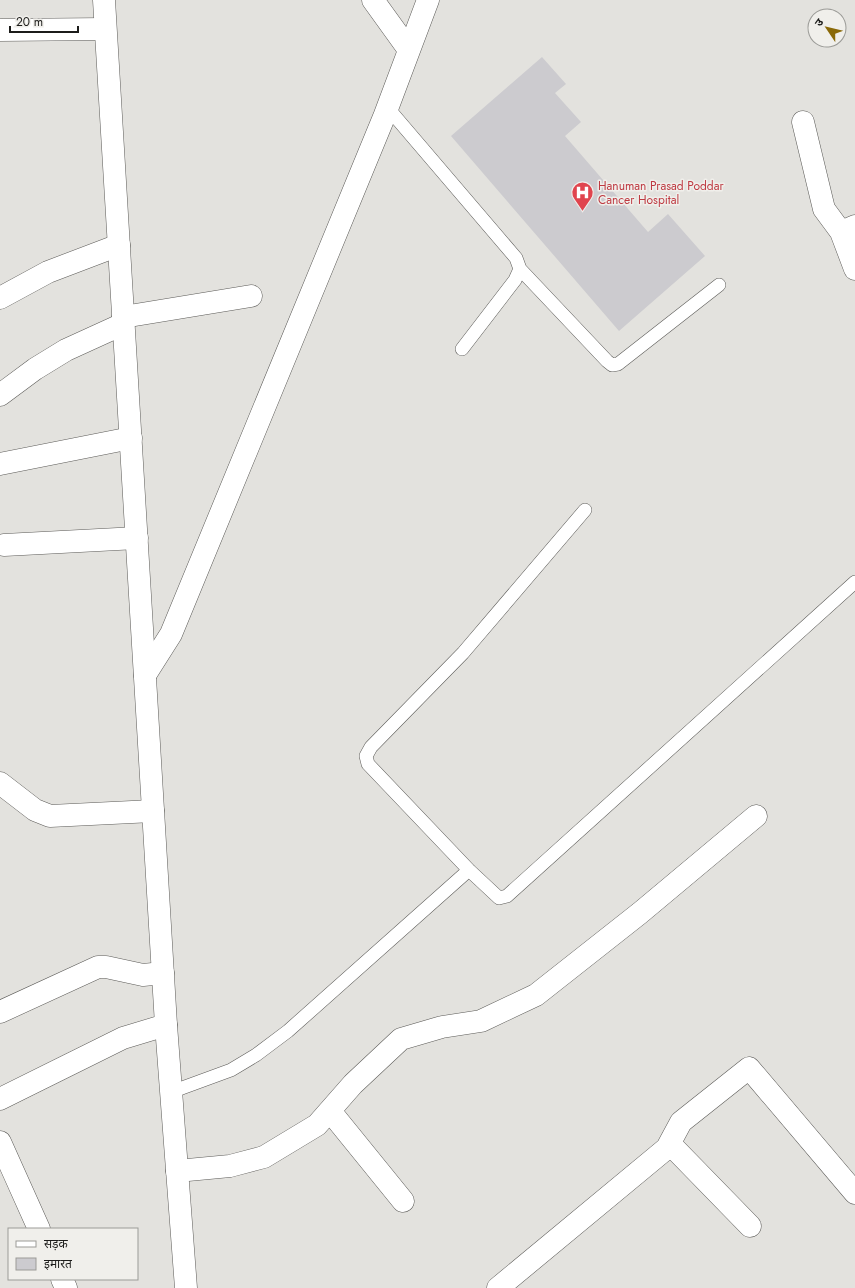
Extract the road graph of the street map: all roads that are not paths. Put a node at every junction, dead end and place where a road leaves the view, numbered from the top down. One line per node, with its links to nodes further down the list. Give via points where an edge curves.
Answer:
1 (104, 0): 4 (street)
2 (373, 0): 6 (street)
3 (428, 0): 6 (street)
4 (105, 29): 5 (street); 10 (street)
5 (0, 30)
6 (409, 50): 7 (street)
7 (387, 107): 11 (lane, via 516,258); 25 (street, via 171,634)
8 (804, 122): 9 (street, via 824,209)
9 (848, 229): 12 (street)
10 (118, 245): 15 (street, via 48,272); 16 (street)
11 (520, 268): 13 (lane, via 612,365 618,364); 17 (lane, via 515,280)
12 (855, 269)
13 (719, 285)
14 (251, 296): 16 (street)
15 (0, 298)
16 (123, 320): 18 (street, via 66,350); 19 (street)
17 (462, 349)
18 (0, 395)
19 (131, 438): 20 (street); 22 (street)
20 (0, 464)
21 (585, 510): 29 (lane, via 462,652 371,747 366,756 368,764)
22 (137, 538): 23 (street); 25 (street)
23 (4, 545)
24 (855, 582): 29 (lane, via 507,896 499,898 493,894)
25 (145, 675): 27 (street)
26 (0, 783): 27 (street, via 35,810 50,816)
27 (153, 811): 30 (street)
28 (756, 816): 35 (street, via 640,914 536,995 481,1021 442,1027 401,1039 353,1084)
29 (469, 870): 33 (lane, via 288,1031 256,1055 231,1070)
30 (163, 973): 31 (street, via 143,975 98,967); 32 (street)
31 (0, 1012)
32 (166, 1025): 33 (street); 34 (street, via 123,1038)
33 (171, 1092): 38 (street)
34 (0, 1099)
35 (330, 1111): 38 (street, via 317,1125 264,1157 230,1166); 40 (street)
36 (0, 1142): 42 (street)
37 (667, 1148): 39 (street, via 681,1122 749,1068); 41 (street, via 675,1149); 44 (street)
38 (177, 1171): 43 (street)
39 (855, 1193)
40 (403, 1201)
41 (750, 1226)
42 (39, 1228)
43 (186, 1288)
44 (498, 1288)

